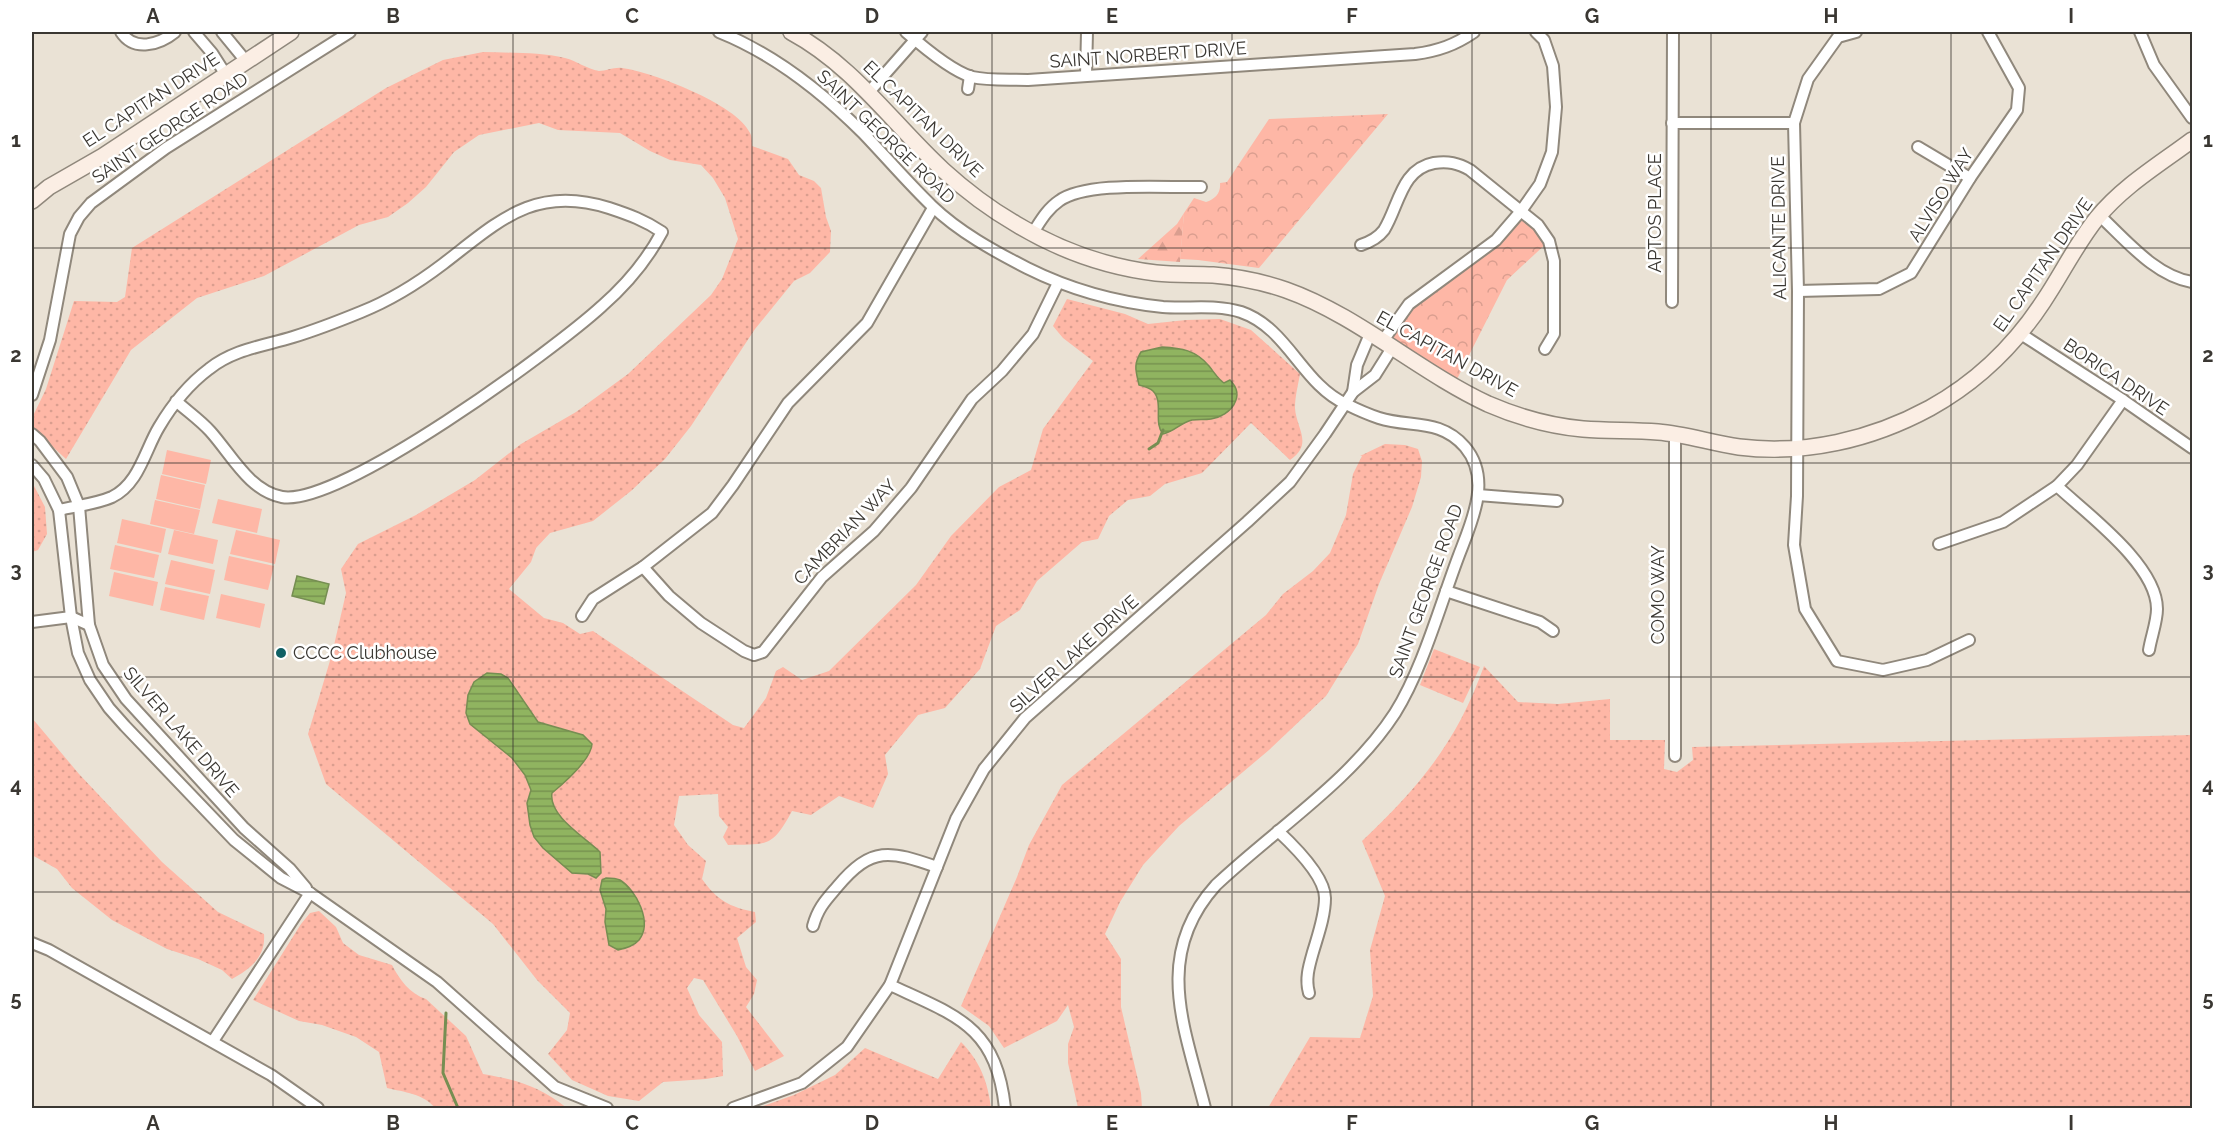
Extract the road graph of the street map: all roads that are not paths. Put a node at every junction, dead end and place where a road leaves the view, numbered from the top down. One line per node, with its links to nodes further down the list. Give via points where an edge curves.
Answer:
1 (121, 32): 2 (street, via 132,42 149,45)
2 (175, 32)
3 (194, 32): 20 (street)
4 (222, 32): 19 (street)
5 (291, 32): 19 (street, EL CAPITAN DRIVE)
6 (350, 32): 46 (street, SAINT GEORGE ROAD, via 166,148 90,203 70,234 50,340)
7 (719, 32): 33 (street, SAINT GEORGE ROAD, via 774,59 827,98)
8 (791, 32): 24 (street, EL CAPITAN DRIVE, via 832,59)
9 (906, 32): 18 (street, SAINT NORBERT DRIVE)
10 (1087, 32): 21 (street)
11 (1474, 32): 21 (street, SAINT NORBERT DRIVE, via 1437,51 1415,54)
12 (1536, 32): 34 (street, via 1544,40 1553,66 1556,107 1552,152 1540,184)
13 (1673, 32): 26 (street, APTOS PLACE)
14 (1856, 32): 17 (street, ALICANTE DRIVE)
15 (1988, 32): 30 (street, ALVISO WAY, via 2019,88 2018,110)
16 (2140, 32): 25 (street, via 2154,65)
17 (1836, 34): 27 (street, ALICANTE DRIVE, via 1808,79)
18 (919, 35): 22 (street, SAINT NORBERT DRIVE); 24 (street)
19 (245, 60): 20 (street, EL CAPITAN DRIVE)
20 (226, 75): 32 (street, EL CAPITAN DRIVE)
21 (1086, 75): 22 (street, SAINT NORBERT DRIVE, via 1029,80)
22 (970, 76): 23 (street)
23 (968, 89)
24 (869, 92): 36 (street, EL CAPITAN DRIVE, via 952,177)
25 (2193, 118)
26 (1672, 123): 27 (street); 41 (street, APTOS PLACE)
27 (1794, 123): 40 (street, ALICANTE DRIVE)
28 (2193, 140): 35 (street, EL CAPITAN DRIVE, via 2128,188)
29 (1918, 147): 30 (street)
30 (1970, 178): 40 (street, ALVISO WAY, via 1911,273 1879,289)
31 (1201, 187): 36 (street, via 1092,189 1073,193 1043,216)
32 (32, 201)
33 (933, 208): 39 (street, SAINT GEORGE ROAD, via 985,245); 61 (street, via 867,323 789,403 712,513)
34 (1521, 211): 37 (street, via 1457,163 1428,164 1407,180 1383,231); 43 (street, via 1496,240 1409,304); 44 (street, via 1549,241 1554,261 1554,333)
35 (2099, 215): 38 (street, via 2157,268); 42 (street, EL CAPITAN DRIVE)
36 (1032, 234): 43 (street, EL CAPITAN DRIVE, via 1089,258 1126,268 1159,274 1228,276 1270,285 1309,300)
37 (1361, 245)
38 (2193, 282)
39 (1058, 283): 49 (street, SAINT GEORGE ROAD, via 1129,303 1219,307 1256,318 1284,343 1311,377); 61 (street, CAMBRIAN WAY, via 1033,334 972,399 911,488 874,531 822,577 763,652 754,655 744,651 701,623)
40 (1798, 291): 53 (street, ALICANTE DRIVE)
41 (1672, 302)
42 (2021, 334): 47 (street, BORICA DRIVE); 53 (street, EL CAPITAN DRIVE, via 1992,364 1929,408 1855,439)
43 (1381, 341): 45 (street, via 1357,365); 45 (street, via 1374,375); 51 (street, EL CAPITAN DRIVE, via 1485,402 1516,415 1575,428)
44 (1545, 349)
45 (1353, 392): 49 (street, SILVER LAKE DRIVE)
46 (32, 395)
47 (2123, 400): 52 (street, BORICA DRIVE); 55 (street, via 2077,465)
48 (176, 401): 48 (street, via 209,430 268,494 299,498 315,493 423,437 538,358 602,307 631,278 662,232 645,220 589,202 556,201 521,209 393,298 326,326 230,356 209,368); 58 (street, via 129,485 112,496)
49 (1345, 404): 56 (street, SAINT GEORGE ROAD, via 1378,418 1429,425 1451,435 1470,455); 72 (street, SILVER LAKE DRIVE, via 1290,482 1025,718 984,769 956,819)
50 (32, 434): 58 (street, SILVER LAKE DRIVE, via 67,477)
51 (1675, 434): 53 (street, EL CAPITAN DRIVE, via 1737,447); 70 (street, COMO WAY)
52 (2193, 448)
53 (1797, 449): 68 (street, ALICANTE DRIVE, via 1794,544 1805,609 1837,661 1883,670 1927,660)
54 (32, 465): 59 (street, SILVER LAKE DRIVE, via 44,479)
55 (2057, 486): 60 (street, via 2003,522); 69 (street, via 2136,559 2152,583 2157,609)
56 (1478, 495): 57 (street); 62 (street, SAINT GEORGE ROAD)
57 (1557, 501)
58 (79, 506): 59 (street); 66 (street, SILVER LAKE DRIVE)
59 (59, 510): 64 (street, SILVER LAKE DRIVE)
60 (1939, 544)
61 (643, 567): 63 (street, via 593,599)
62 (1446, 591): 67 (street, via 1540,622); 71 (street, SAINT GEORGE ROAD, via 1416,672 1384,729 1352,765)
63 (582, 616)
64 (71, 617): 65 (street); 66 (street); 73 (street, SILVER LAKE DRIVE, via 78,653 109,708 234,840 281,878)
65 (32, 622)
66 (89, 625): 73 (street, SILVER LAKE DRIVE, via 103,665 126,699 244,828 290,869)
67 (1553, 631)
68 (1969, 640)
69 (2149, 650)
70 (1674, 756)
71 (1278, 831): 77 (street, via 1316,874 1326,896 1308,973); 83 (street, SAINT GEORGE ROAD, via 1207,894 1180,950 1181,1010)
72 (937, 867): 74 (street, via 900,855 867,860 849,872 818,910); 76 (street, SILVER LAKE DRIVE)
73 (310, 893): 78 (street); 80 (street, SILVER LAKE DRIVE, via 437,982 555,1087)
74 (813, 926)
75 (32, 943): 78 (street)
76 (890, 985): 81 (street, SILVER LAKE DRIVE, via 848,1047 802,1083); 82 (street, via 957,1016 974,1031 997,1065)
77 (1309, 993)
78 (213, 1041): 79 (street, via 271,1074)
79 (318, 1108)
80 (607, 1108)
81 (733, 1108)
82 (1005, 1108)
83 (1205, 1108)

